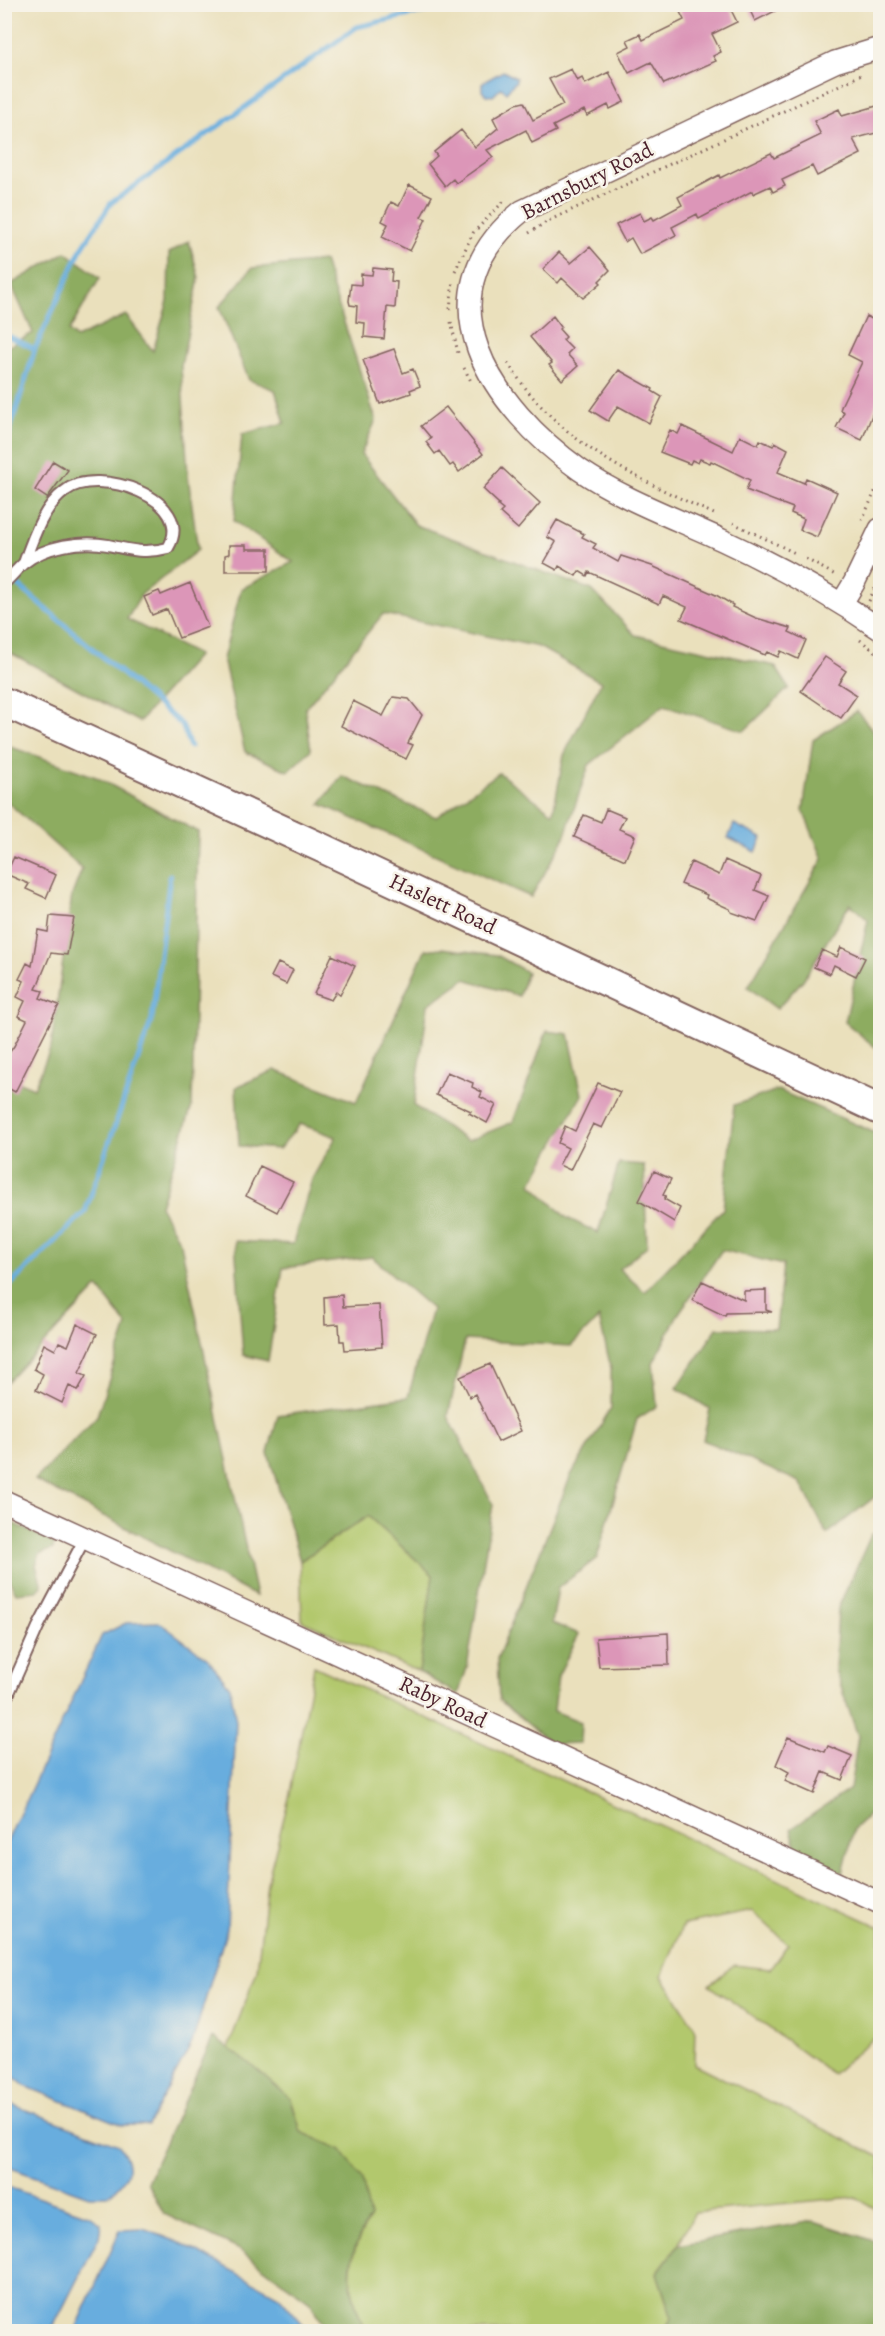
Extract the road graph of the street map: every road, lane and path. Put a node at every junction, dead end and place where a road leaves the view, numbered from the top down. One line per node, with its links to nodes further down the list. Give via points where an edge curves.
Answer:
1 (880, 48): 13 (street, Barnsbury Road, via 835,62 537,202 510,221 489,245 476,273 469,313 474,343 488,371 515,410 561,455 621,494)
2 (865, 74): 4 (path, via 559,216)
3 (511, 195): 5 (path, via 484,219 457,266 450,317)
4 (525, 237)
5 (459, 355)
6 (504, 356): 13 (path, via 550,417 593,453 638,479 766,538)
7 (462, 363): 8 (path)
8 (476, 389)
9 (880, 529): 13 (street)
10 (24, 562): 10 (lane, via 46,551 84,543 132,552 158,551 168,548 174,538 175,523 153,498 133,490 91,481 75,485 48,509); 12 (lane)
11 (880, 577): 14 (path)
12 (4, 583)
13 (847, 595): 14 (street, Barnsbury Road); 14 (path)
14 (869, 605): 15 (street, Barnsbury Road)
15 (880, 629)
16 (858, 639): 17 (path)
17 (880, 655)
18 (4, 702): 19 (main road, Haslett Road)
19 (880, 1110)
20 (4, 1501): 21 (street, Raby Road)
21 (86, 1538): 22 (lane, via 38,1627); 23 (street, Raby Road)
22 (4, 1704)
23 (880, 1903)

